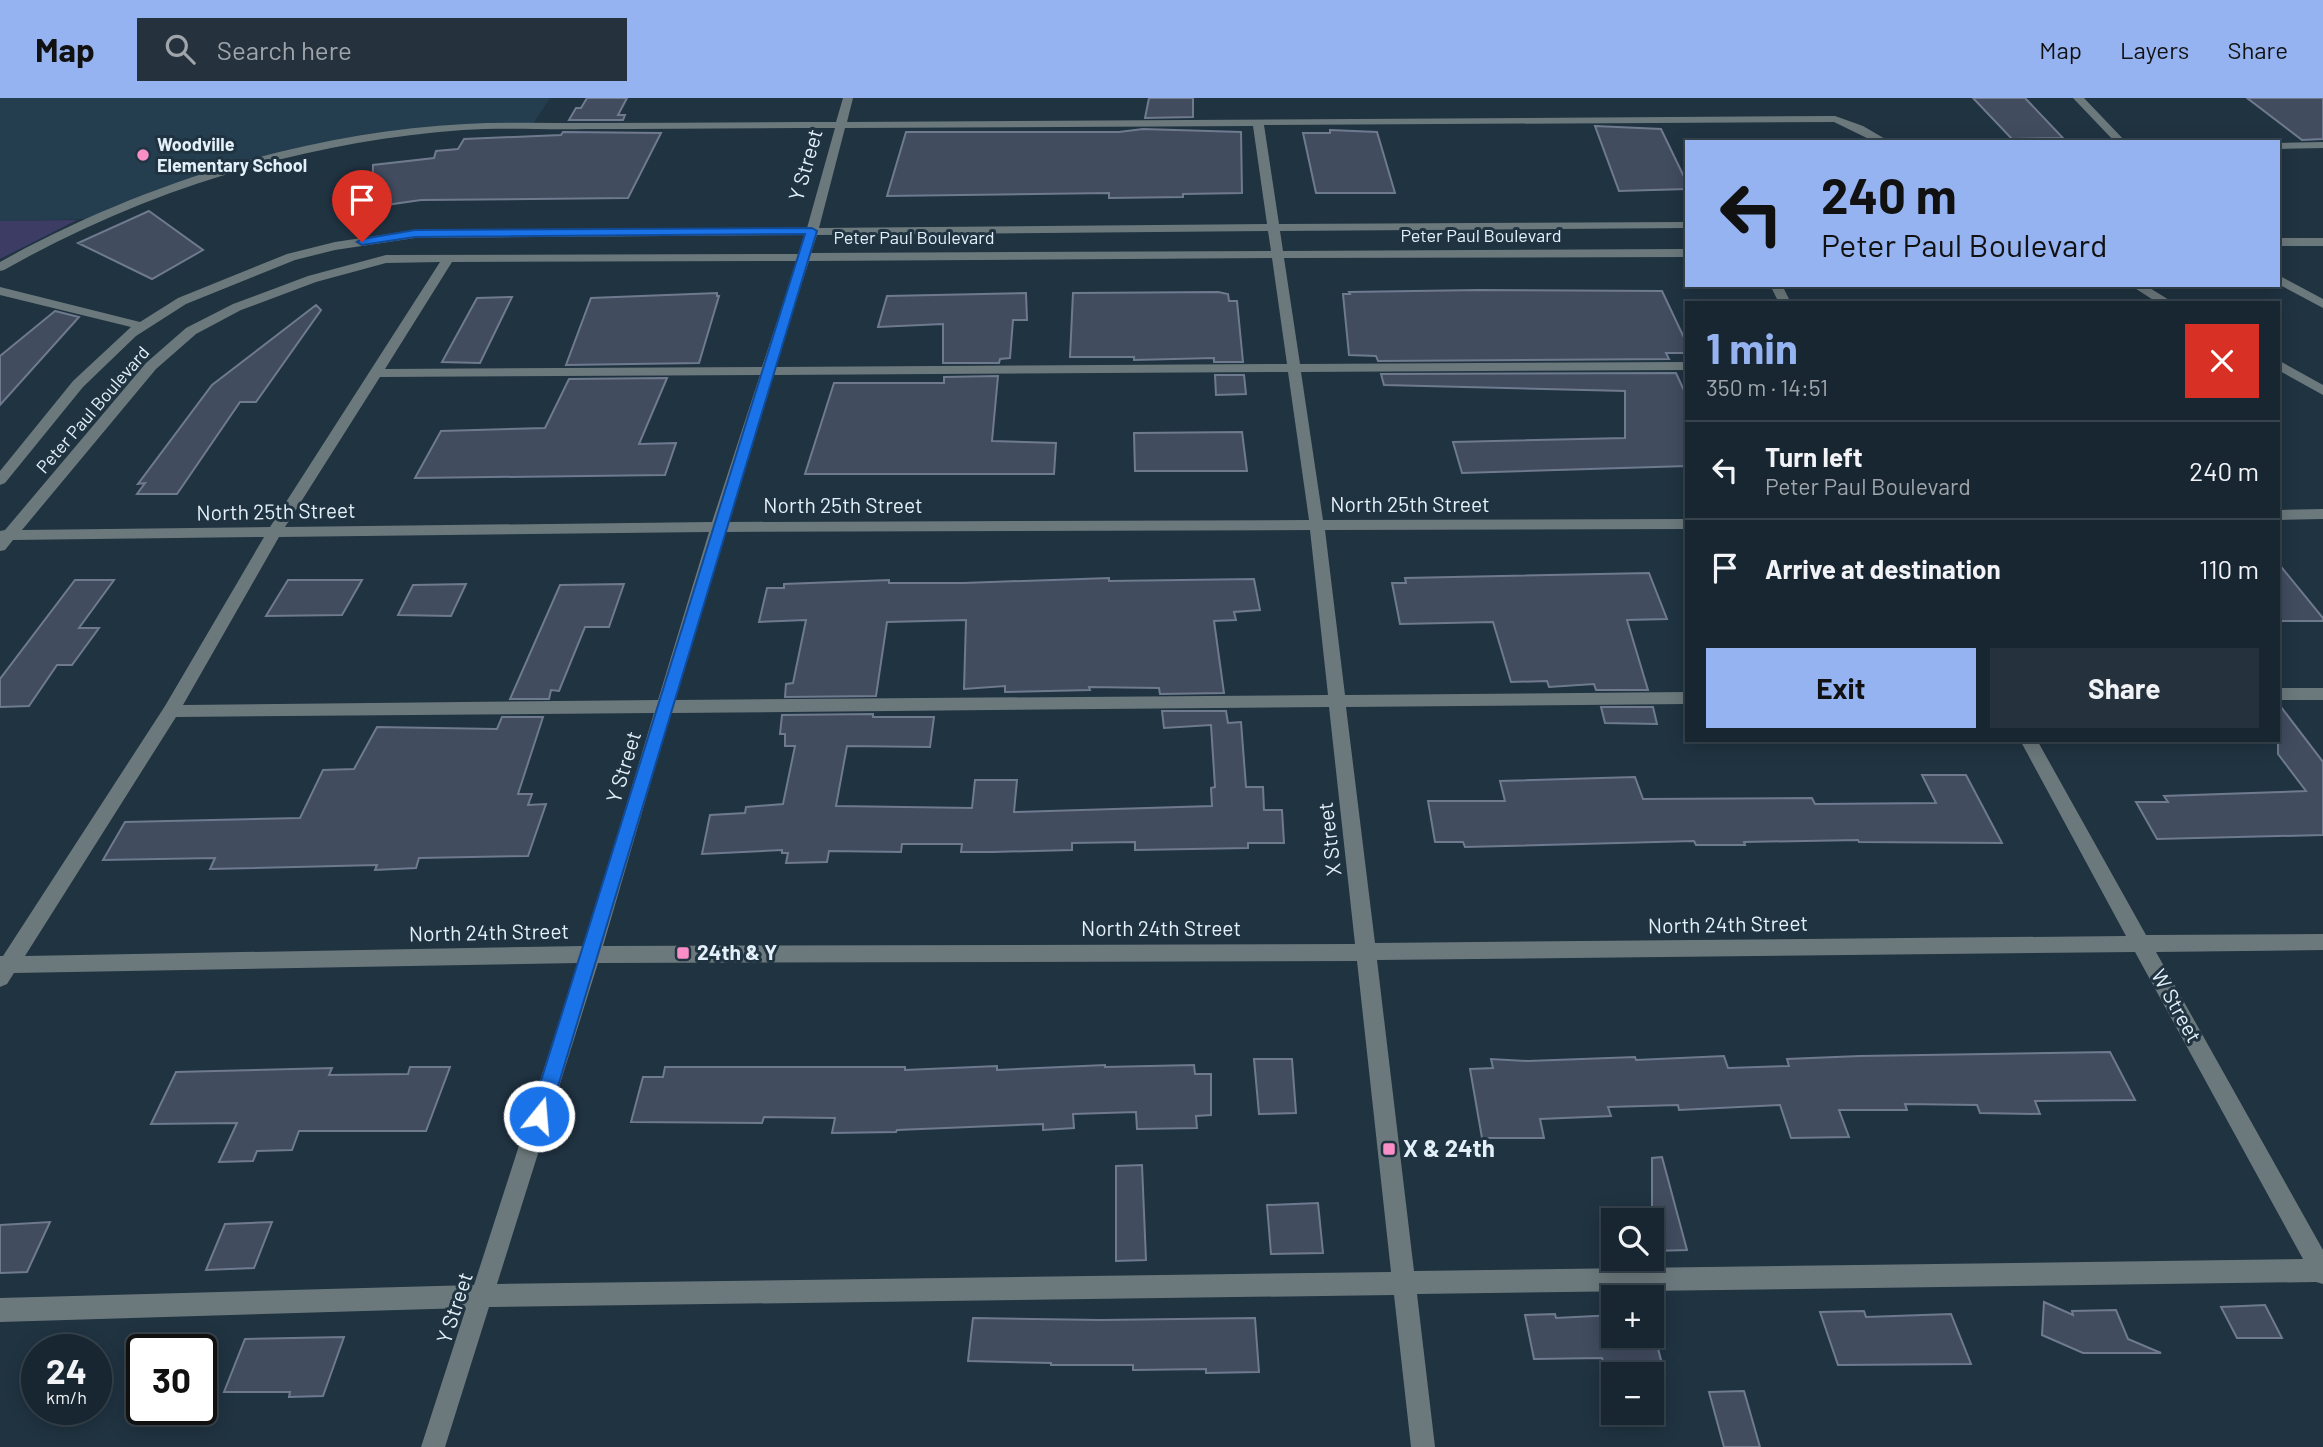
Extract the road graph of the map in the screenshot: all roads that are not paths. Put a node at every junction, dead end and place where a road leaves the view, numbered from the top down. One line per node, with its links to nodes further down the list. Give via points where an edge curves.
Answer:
1 (848, 98): 4 (street, Y Street)
2 (2078, 98): 6 (street)
3 (1258, 123): 4 (street); 5 (street, via 1835,119); 10 (street, X Street)
4 (841, 125): 11 (street, Y Street); 18 (street, via 491,126 335,143 266,159 161,193 46,240)
5 (1880, 140)
6 (2119, 140)
7 (2323, 145): 8 (street)
8 (2280, 146)
9 (1685, 225): 10 (street, Peter Paul Boulevard)
10 (1272, 228): 11 (street, Peter Paul Boulevard); 15 (street, X Street)
11 (812, 231): 16 (street, Y Street); 24 (street, Peter Paul Boulevard, via 415,234 291,257 182,301)
12 (2280, 242): 13 (street)
13 (2323, 242)
14 (1685, 253): 15 (street, Peter Paul Boulevard)
15 (1276, 254): 16 (street, Peter Paul Boulevard); 27 (street, X Street)
16 (804, 256): 17 (street, Peter Paul Boulevard); 29 (street, Y Street)
17 (448, 259): 28 (street); 38 (street, Peter Paul Boulevard, via 386,259 312,279 237,307 191,331 151,366)
18 (0, 267)
19 (2280, 280): 23 (street)
20 (2140, 287): 22 (street)
21 (0, 291): 24 (street)
22 (2164, 301)
23 (2323, 304)
24 (142, 326): 31 (street, Peter Paul Boulevard, via 78,384)
25 (2280, 365): 30 (street)
26 (1685, 366): 27 (street)
27 (1295, 369): 29 (street); 36 (street, X Street)
28 (375, 373): 29 (street); 37 (street)
29 (768, 373): 35 (street, Y Street)
30 (2323, 391)
31 (0, 480)
32 (2323, 514): 33 (street)
33 (2280, 515)
34 (1685, 524): 36 (street, North 25th Street)
35 (718, 527): 36 (street, North 25th Street); 37 (street, North 25th Street); 43 (street, Y Street)
36 (1317, 527): 42 (street, X Street)
37 (273, 534): 38 (street, North 25th Street); 44 (street)
38 (3, 539)
39 (2280, 694): 40 (street)
40 (2323, 694)
41 (1685, 698): 42 (street)
42 (1337, 700): 43 (street); 48 (street, X Street)
43 (666, 707): 44 (street); 49 (street, Y Street)
44 (171, 711): 50 (street)
45 (2029, 742): 47 (street, W Street)
46 (2323, 942): 47 (street, North 24th Street)
47 (2141, 943): 48 (street, North 24th Street); 51 (street, W Street)
48 (1366, 952): 49 (street, North 24th Street); 52 (street, X Street)
49 (591, 954): 50 (street, North 24th Street); 53 (street, Y Street)
50 (3, 969)
51 (2322, 1271): 52 (street)
52 (1405, 1284): 53 (street); 56 (street, X Street)
53 (483, 1296): 54 (street); 55 (street, Y Street)
54 (0, 1310)
55 (433, 1447)
56 (1423, 1447)

